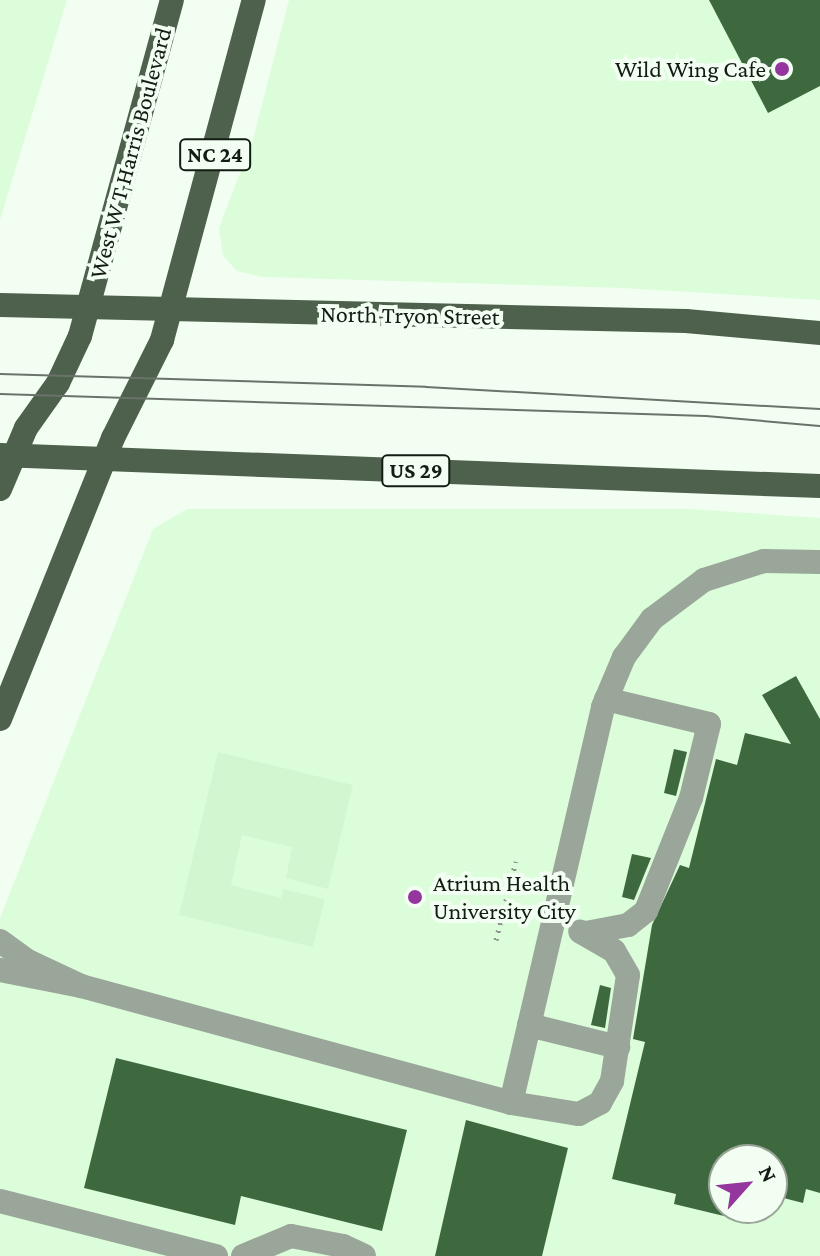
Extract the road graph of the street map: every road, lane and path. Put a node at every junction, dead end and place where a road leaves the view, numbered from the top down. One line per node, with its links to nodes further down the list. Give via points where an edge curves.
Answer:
1 (172, 0): 4 (main road, West W T Harris Boulevard)
2 (254, 0): 5 (main road, NC 24)
3 (0, 305): 4 (main road, North Tryon Street)
4 (88, 306): 5 (main road, North Tryon Street); 7 (main road, West W T Harris Boulevard, via 70,360)
5 (172, 310): 6 (main road, North Tryon Street, via 686,321); 8 (main road, NC 24, via 151,367)
6 (820, 333)
7 (6, 455): 8 (main road, US 29); 10 (main road, West W T Harris Boulevard)
8 (104, 462): 9 (main road, US 29); 13 (main road, NC 24)
9 (820, 486)
10 (0, 489)
11 (820, 562): 12 (street, via 745,565 687,589 638,635)
12 (606, 699): 15 (street); 16 (street, via 709,724 691,798 646,911 628,925)
13 (0, 719)
14 (516, 861): 17 (path)
15 (553, 924): 16 (street); 21 (street)
16 (586, 933): 22 (street, via 614,951 628,975)
17 (496, 940)
18 (0, 941): 20 (street)
19 (0, 970): 20 (street)
20 (81, 986): 23 (street)
21 (529, 1025): 22 (street); 23 (street)
22 (618, 1047): 23 (street, via 607,1093 591,1110 566,1114)
23 (511, 1103)
24 (0, 1201): 25 (street)
25 (216, 1256)
26 (243, 1256): 27 (street, via 291,1236 343,1246)
27 (364, 1256)

